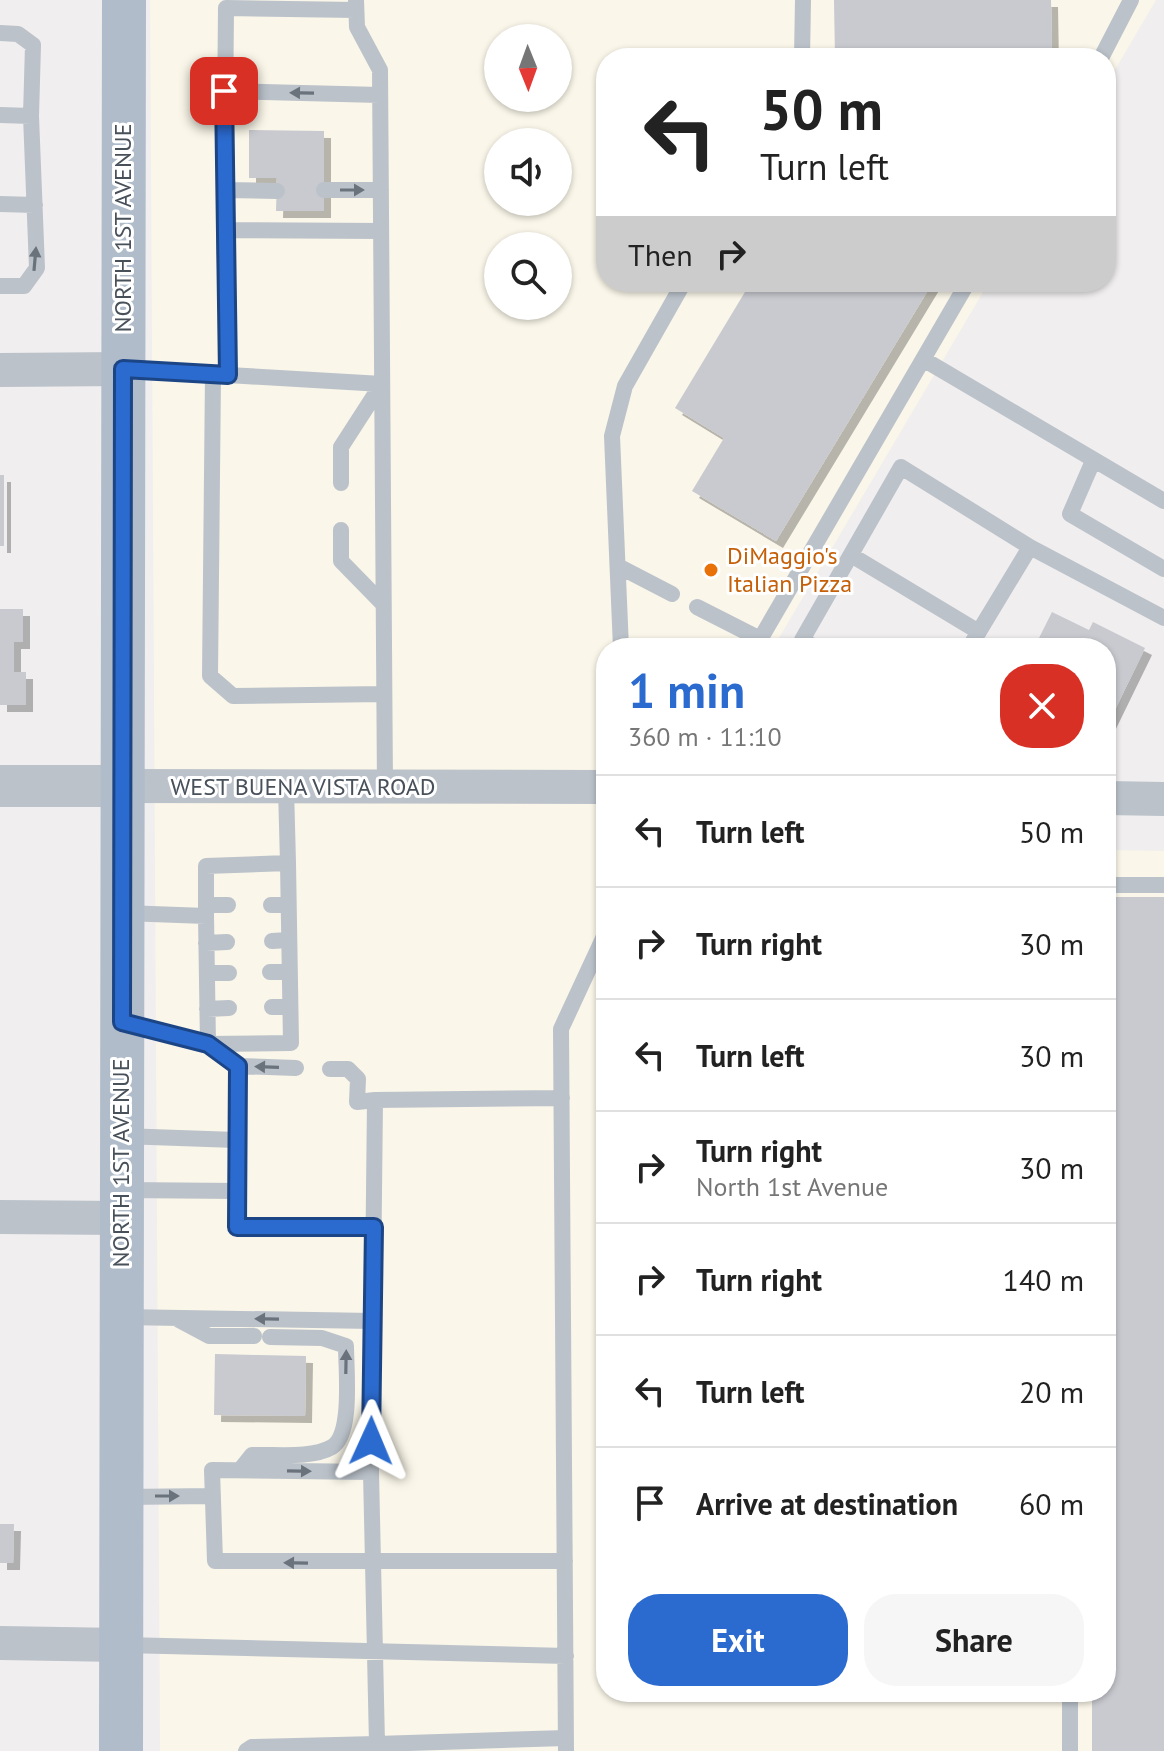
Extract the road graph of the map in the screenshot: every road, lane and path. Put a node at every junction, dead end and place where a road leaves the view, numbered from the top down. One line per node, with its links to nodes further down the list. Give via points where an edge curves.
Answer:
1 (124, 0): 24 (main road, NORTH 1ST AVENUE)
2 (803, 0): 6 (lane)
3 (1131, 0): 7 (lane)
4 (356, 5): 8 (lane, via 226,8); 9 (lane, via 357,27 380,70)
5 (0, 33): 11 (lane, via 18,34 33,45)
6 (802, 48)
7 (1106, 48)
8 (224, 91): 9 (lane, one-way to 8); 12 (lane)
9 (380, 95): 14 (lane)
10 (0, 115): 11 (lane)
11 (31, 116): 17 (lane)
12 (224, 190): 15 (lane); 18 (lane)
13 (324, 190): 14 (lane, one-way to 14)
14 (381, 190): 19 (lane)
15 (277, 191)
16 (0, 204): 17 (lane)
17 (35, 205): 20 (lane, one-way to 17, via 24,286 37,268)
18 (224, 230): 19 (lane); 26 (lane)
19 (381, 231): 27 (lane)
20 (0, 286)
21 (678, 292): 34 (lane, via 625,386 612,436)
22 (962, 292): 23 (lane)
23 (923, 359): 28 (lane); 43 (lane)
24 (123, 369): 25 (street); 26 (lane); 48 (main road, NORTH 1ST AVENUE)
25 (0, 370)
26 (220, 375): 27 (lane); 46 (lane, via 210,676 233,696)
27 (382, 384): 29 (lane, via 341,447); 37 (lane)
28 (1093, 461): 30 (lane); 35 (lane, via 1070,514)
29 (341, 483)
30 (1164, 501)
31 (341, 530): 37 (lane, via 341,561)
32 (1030, 547): 33 (lane, via 901,467); 39 (lane); 40 (lane)
33 (851, 555): 40 (lane); 44 (lane)
34 (618, 566): 36 (lane); 41 (lane)
35 (1164, 569)
36 (672, 594)
37 (383, 604): 46 (lane)
38 (697, 607): 42 (lane)
39 (1164, 618)
40 (979, 632): 45 (lane)
41 (621, 638)
42 (750, 638)
43 (761, 638)
44 (803, 638)
45 (975, 638)
46 (384, 694): 51 (lane)
47 (0, 786): 48 (street, WEST BUENA VISTA ROAD)
48 (123, 786): 50 (street, WEST BUENA VISTA ROAD); 59 (main road, NORTH 1ST AVENUE)
49 (596, 787): 51 (street, WEST BUENA VISTA ROAD)
50 (286, 788): 51 (street, WEST BUENA VISTA ROAD); 54 (lane)
51 (385, 788)
52 (1116, 798): 53 (street)
53 (1164, 799)
54 (288, 863): 58 (lane, via 206,866); 64 (lane, via 280,941)
55 (1116, 885): 56 (lane)
56 (1164, 885)
57 (228, 905): 58 (lane)
58 (206, 911): 59 (lane); 61 (lane)
59 (122, 913): 71 (main road, NORTH 1ST AVENUE)
60 (227, 942): 61 (lane)
61 (206, 943): 65 (lane)
62 (596, 954): 76 (lane, via 561,1029)
63 (270, 972): 64 (lane)
64 (289, 972): 68 (lane)
65 (207, 973): 66 (lane); 70 (lane)
66 (229, 973)
67 (272, 1007): 68 (lane)
68 (290, 1007): 72 (lane, via 291,1043)
69 (229, 1008): 70 (lane)
70 (207, 1009): 72 (lane)
71 (122, 1022): 72 (lane); 78 (main road, NORTH 1ST AVENUE)
72 (208, 1044): 73 (lane)
73 (238, 1066): 74 (lane, one-way to 73); 79 (lane)
74 (296, 1068)
75 (330, 1069): 77 (lane, via 348,1069 358,1079 357,1102)
76 (562, 1098): 77 (lane); 91 (lane)
77 (375, 1100): 83 (lane)
78 (121, 1136): 79 (lane); 81 (main road, NORTH 1ST AVENUE)
79 (236, 1140): 80 (lane)
80 (237, 1191): 81 (lane); 83 (lane, via 237,1227)
81 (121, 1204): 82 (street); 84 (main road, NORTH 1ST AVENUE)
82 (0, 1217)
83 (374, 1227): 86 (lane)
84 (121, 1317): 85 (lane); 90 (main road, NORTH 1ST AVENUE)
85 (175, 1318): 86 (lane, one-way to 85); 87 (lane, one-way to 85, via 252,1455 333,1447 345,1432 346,1346 322,1338 209,1336)
86 (373, 1321): 88 (lane)
87 (240, 1470): 88 (lane, one-way to 88); 89 (lane, via 212,1470)
88 (371, 1472): 92 (lane)
89 (213, 1496): 90 (lane, one-way to 89); 92 (lane, one-way to 89, via 215,1561)
90 (121, 1497): 94 (main road, NORTH 1ST AVENUE)
91 (565, 1561): 92 (lane); 96 (lane)
92 (374, 1564): 95 (lane)
93 (0, 1643): 94 (street)
94 (121, 1645): 95 (lane); 100 (main road, NORTH 1ST AVENUE)
95 (377, 1652): 96 (lane); 99 (lane)
96 (566, 1656): 98 (lane)
97 (1070, 1702): 102 (lane)
98 (566, 1744): 99 (lane)
99 (377, 1748): 101 (lane)
100 (121, 1751)
101 (246, 1751)
102 (1070, 1751)

